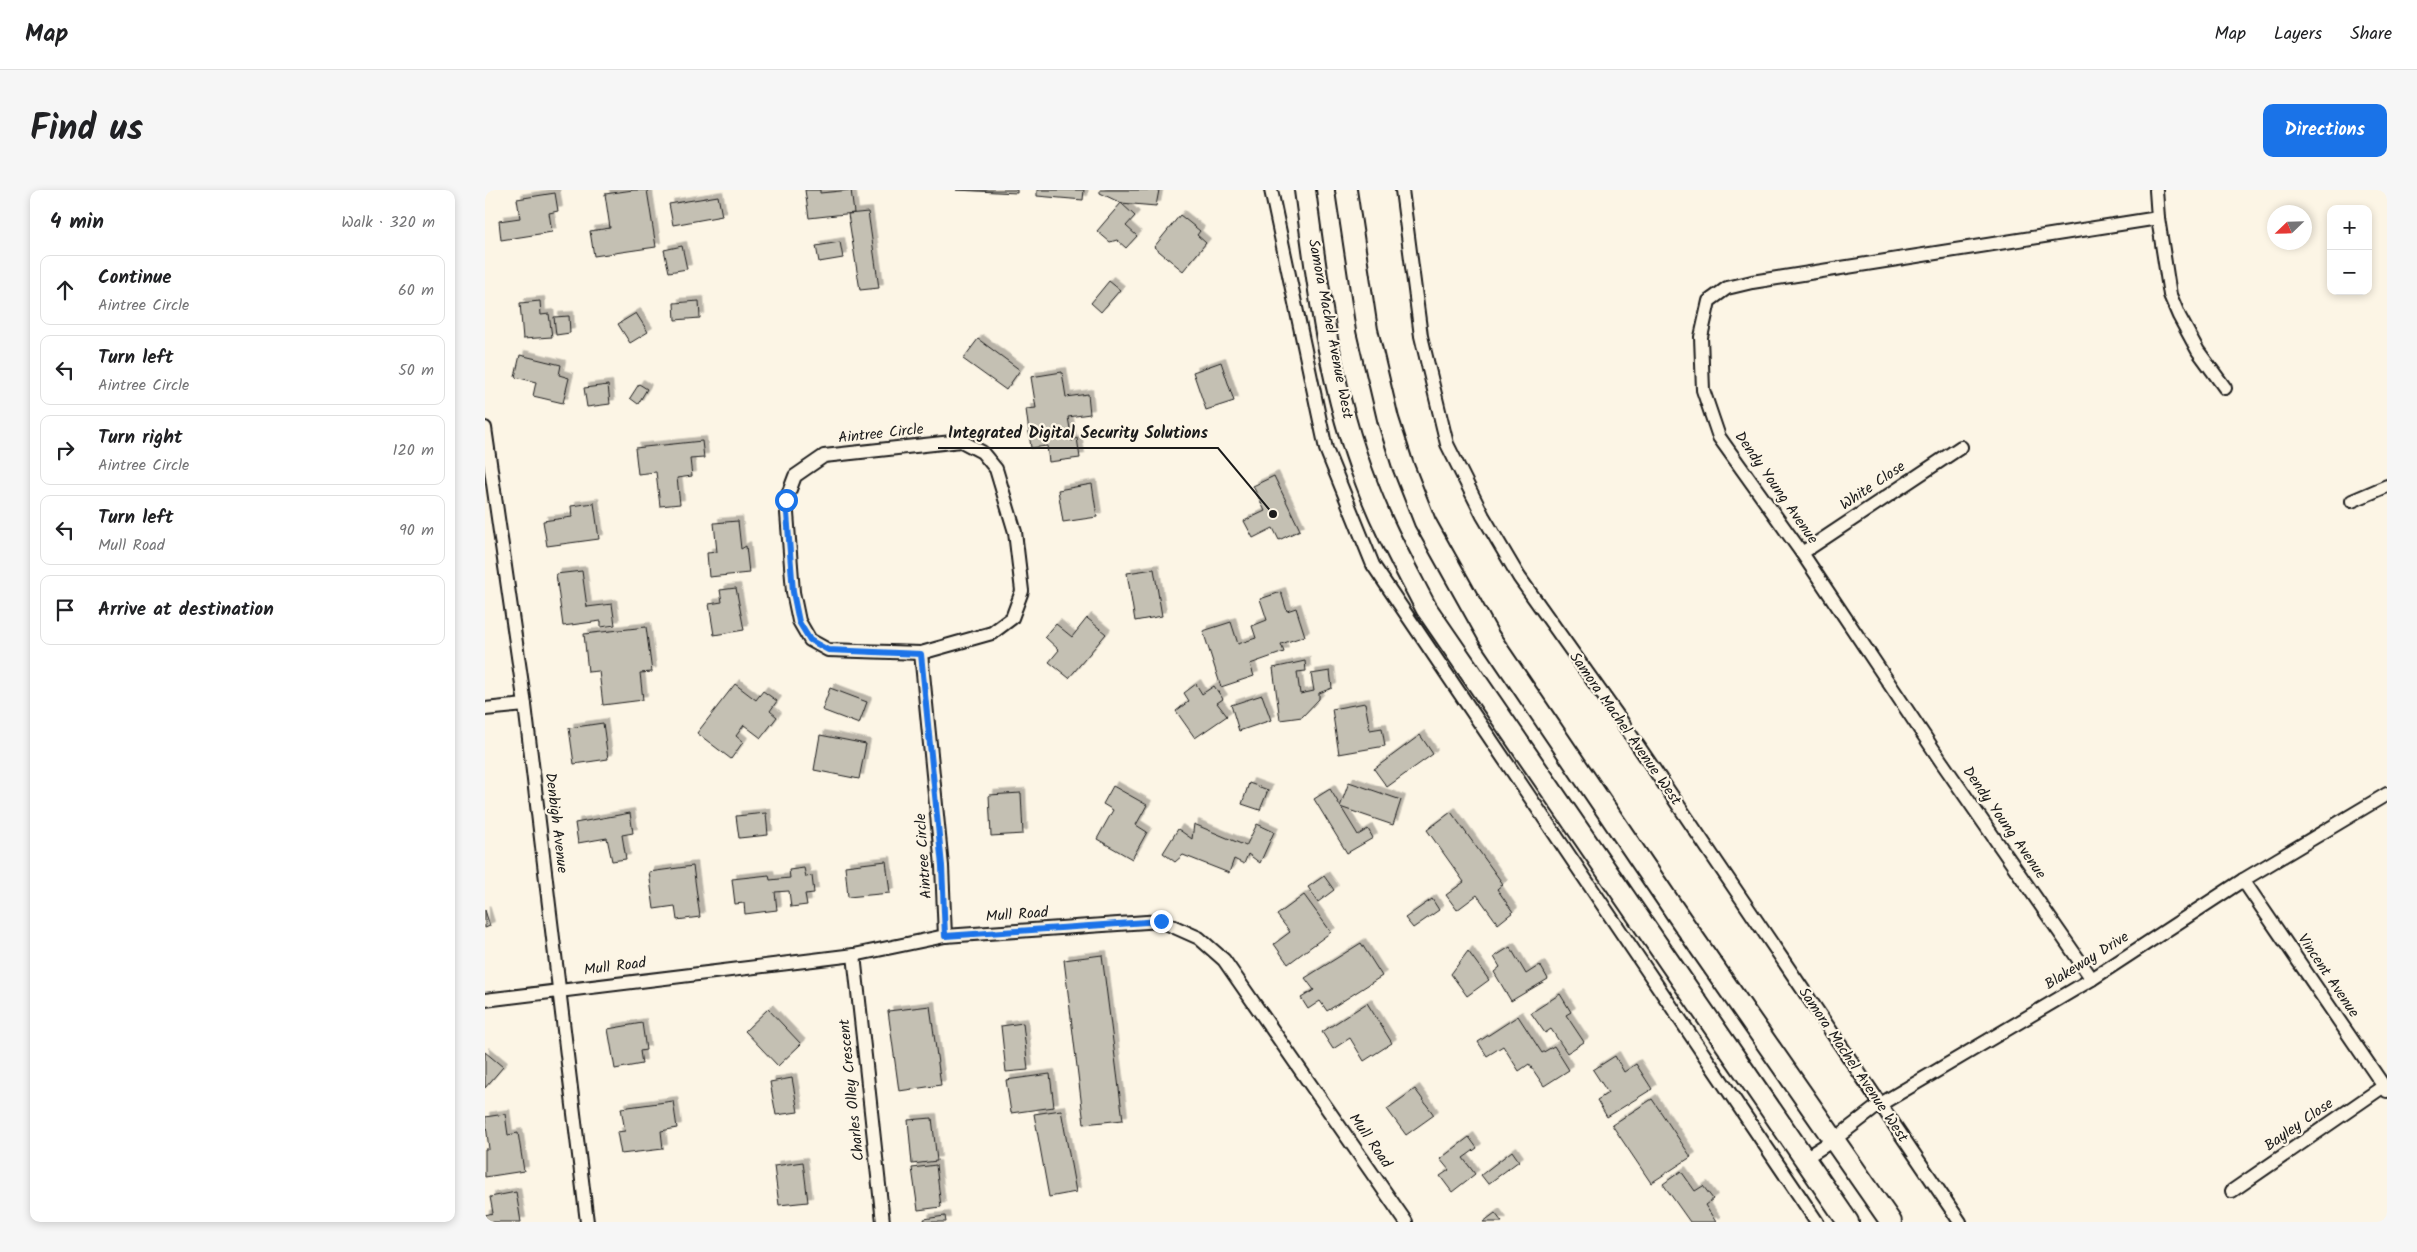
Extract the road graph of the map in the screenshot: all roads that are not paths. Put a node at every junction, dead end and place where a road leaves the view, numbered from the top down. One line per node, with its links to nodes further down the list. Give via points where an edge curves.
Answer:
1 (1271, 190): 31 (street, Samora Machel Avenue West, via 1326,450 1373,566)
2 (1305, 190): 26 (highway, Samora Machel Avenue West, via 1326,328 1351,438 1381,519 1426,608)
3 (1346, 190): 25 (highway, via 1367,330 1388,419 1425,522 1489,637 1681,920)
4 (1402, 190): 24 (street, Samora Machel Avenue West, via 1421,336 1447,444 1483,516 1519,577 1620,720)
5 (2156, 190): 6 (street)
6 (2158, 218): 7 (street, via 2170,295 2199,351); 12 (street, Dendy Young Avenue, via 1753,282 1727,288 1709,301 1701,337 1703,390 1719,436)
7 (2225, 388)
8 (485, 428): 14 (street, Denbigh Avenue)
9 (1961, 447): 12 (street, White Close)
10 (2387, 486): 11 (street)
11 (2352, 501)
12 (1802, 553): 20 (street, Dendy Young Avenue)
13 (921, 654): 13 (street, Aintree Circle, via 828,650 810,640 799,622 793,592 786,500 795,476 824,456 961,441 981,452 996,469 1015,532 1022,591 1013,618 991,633); 18 (street, Aintree Circle, via 942,866)
14 (525, 705): 15 (street); 21 (street, Denbigh Avenue)
15 (485, 709)
16 (2387, 794): 17 (street, Blakeway Drive)
17 (2243, 880): 20 (street, Blakeway Drive); 23 (street, Vincent Avenue)
18 (945, 936): 19 (street, Mull Road); 30 (street, Mull Road, via 1161,921 1199,938 1223,960)
19 (854, 955): 21 (street, Mull Road); 29 (street, Charles Olley Crescent)
20 (2092, 979): 24 (street, Blakeway Drive)
21 (560, 989): 22 (street, Mull Road); 28 (street, Denbigh Avenue)
22 (485, 1000)
23 (2385, 1088): 27 (street, Bayley Close)
24 (1879, 1105): 25 (street, Blakeway Drive); 34 (street, Samora Machel Avenue West)
25 (1835, 1139): 26 (street, Blakeway Drive); 33 (highway)
26 (1805, 1158): 32 (highway, Samora Machel Avenue West)
27 (2232, 1191)
28 (587, 1222)
29 (883, 1222)
30 (1406, 1222)
31 (1817, 1222)
32 (1848, 1222)
33 (1891, 1222)
34 (1960, 1222)

